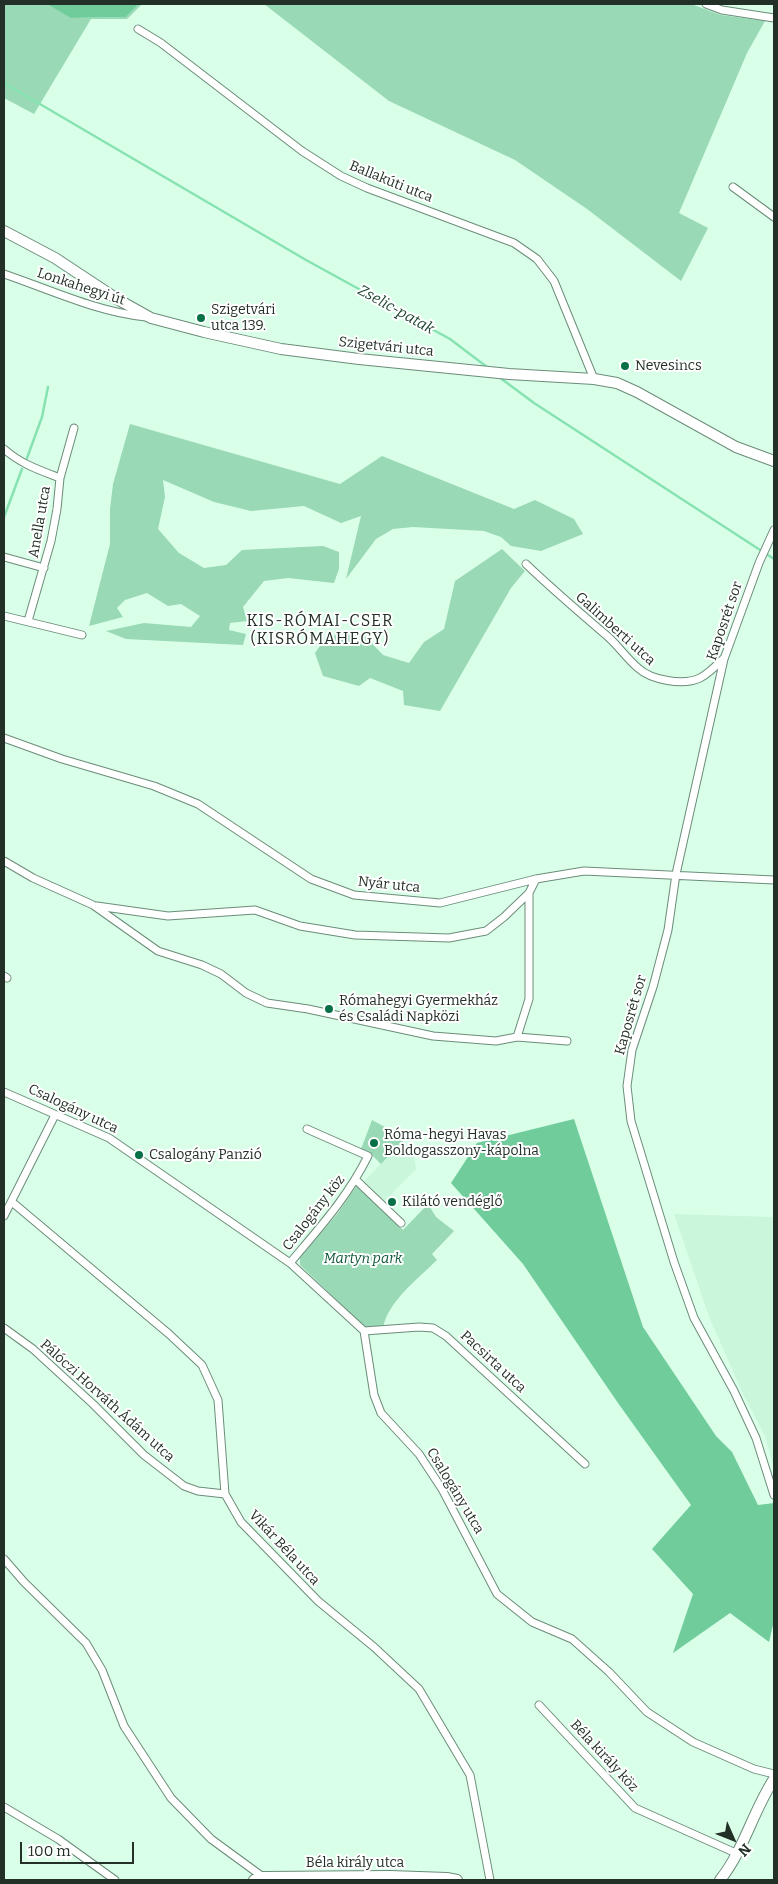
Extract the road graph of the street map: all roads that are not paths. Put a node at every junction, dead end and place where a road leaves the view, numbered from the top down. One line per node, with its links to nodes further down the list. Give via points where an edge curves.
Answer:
1 (706, 4): 2 (street, via 722,10)
2 (774, 18)
3 (138, 29): 9 (street, Ballakúti utca, via 302,151 341,176 514,243 537,260 554,281)
4 (733, 188): 5 (street)
5 (774, 217)
6 (4, 231): 8 (street, Szigetvári utca, via 55,258)
7 (4, 274): 8 (street, Lonkahegyi út, via 101,310)
8 (152, 318): 9 (street, Szigetvári utca, via 281,349 509,374)
9 (594, 379): 12 (street, Szigetvári utca, via 617,383 637,392 736,448)
10 (74, 428): 13 (street, Anella utca)
11 (4, 449): 13 (street, via 29,467)
12 (774, 461)
13 (60, 478): 17 (street, Anella utca)
14 (774, 530): 21 (street, Kaposrét sor)
15 (4, 557): 17 (street)
16 (526, 564): 21 (street, Galimberti utca, via 649,677 660,680 699,679)
17 (44, 568): 19 (street, Anella utca)
18 (4, 616): 19 (street)
19 (28, 621): 20 (street)
20 (82, 635)
21 (724, 659): 24 (street, Kaposrét sor)
22 (4, 738): 25 (street, Nyár utca, via 154,786 198,804 311,879 354,895 440,903)
23 (4, 861): 28 (street)
24 (676, 874): 25 (street, Nyár utca, via 584,871); 26 (street, Nyár utca); 43 (street, Kaposrét sor, via 668,930 632,1050 627,1086 631,1121 694,1318 756,1438)
25 (536, 879): 27 (street)
26 (774, 880)
27 (529, 893): 28 (street, via 486,931 449,938 354,935 300,926 255,910 168,916); 29 (street, via 529,999)
28 (93, 905): 29 (street, via 158,951 209,968 267,1003 433,1036 496,1041)
29 (518, 1037): 30 (street)
30 (567, 1041)
31 (4, 1092): 32 (street, Csalogány utca)
32 (55, 1115): 35 (street); 38 (street, Csalogány utca, via 109,1138)
33 (307, 1130): 34 (street, Csalogány köz, via 368,1156)
34 (356, 1180): 37 (street); 38 (street, Csalogány köz)
35 (12, 1202): 36 (street); 42 (street, Vikár Béla utca, via 202,1365 218,1400)
36 (4, 1216)
37 (401, 1223)
38 (290, 1263): 40 (street, Csalogány utca)
39 (4, 1328): 42 (street, Pálóczi Horváth Ádám utca, via 33,1349 144,1455 177,1481 198,1491)
40 (364, 1331): 41 (street, Pacsirta utca, via 433,1328 446,1336); 46 (street, Csalogány utca, via 374,1395 381,1414 419,1454 442,1489 497,1594 532,1622 572,1639 647,1712 693,1742 754,1769)
41 (585, 1464)
42 (225, 1494): 53 (street, Vikár Béla utca, via 241,1522 318,1602 419,1689 470,1775)
43 (774, 1495)
44 (4, 1559): 50 (street, via 86,1643 102,1670 124,1726 172,1798 211,1839)
45 (539, 1705): 49 (street, Béla király köz, via 635,1808)
46 (774, 1774)
47 (774, 1779): 49 (street)
48 (4, 1807): 51 (street, via 58,1839)
49 (738, 1854): 54 (street)
50 (258, 1879): 52 (street, Béla király utca, via 390,1876)
51 (115, 1880)
52 (457, 1880)
53 (490, 1880)
54 (720, 1880)

